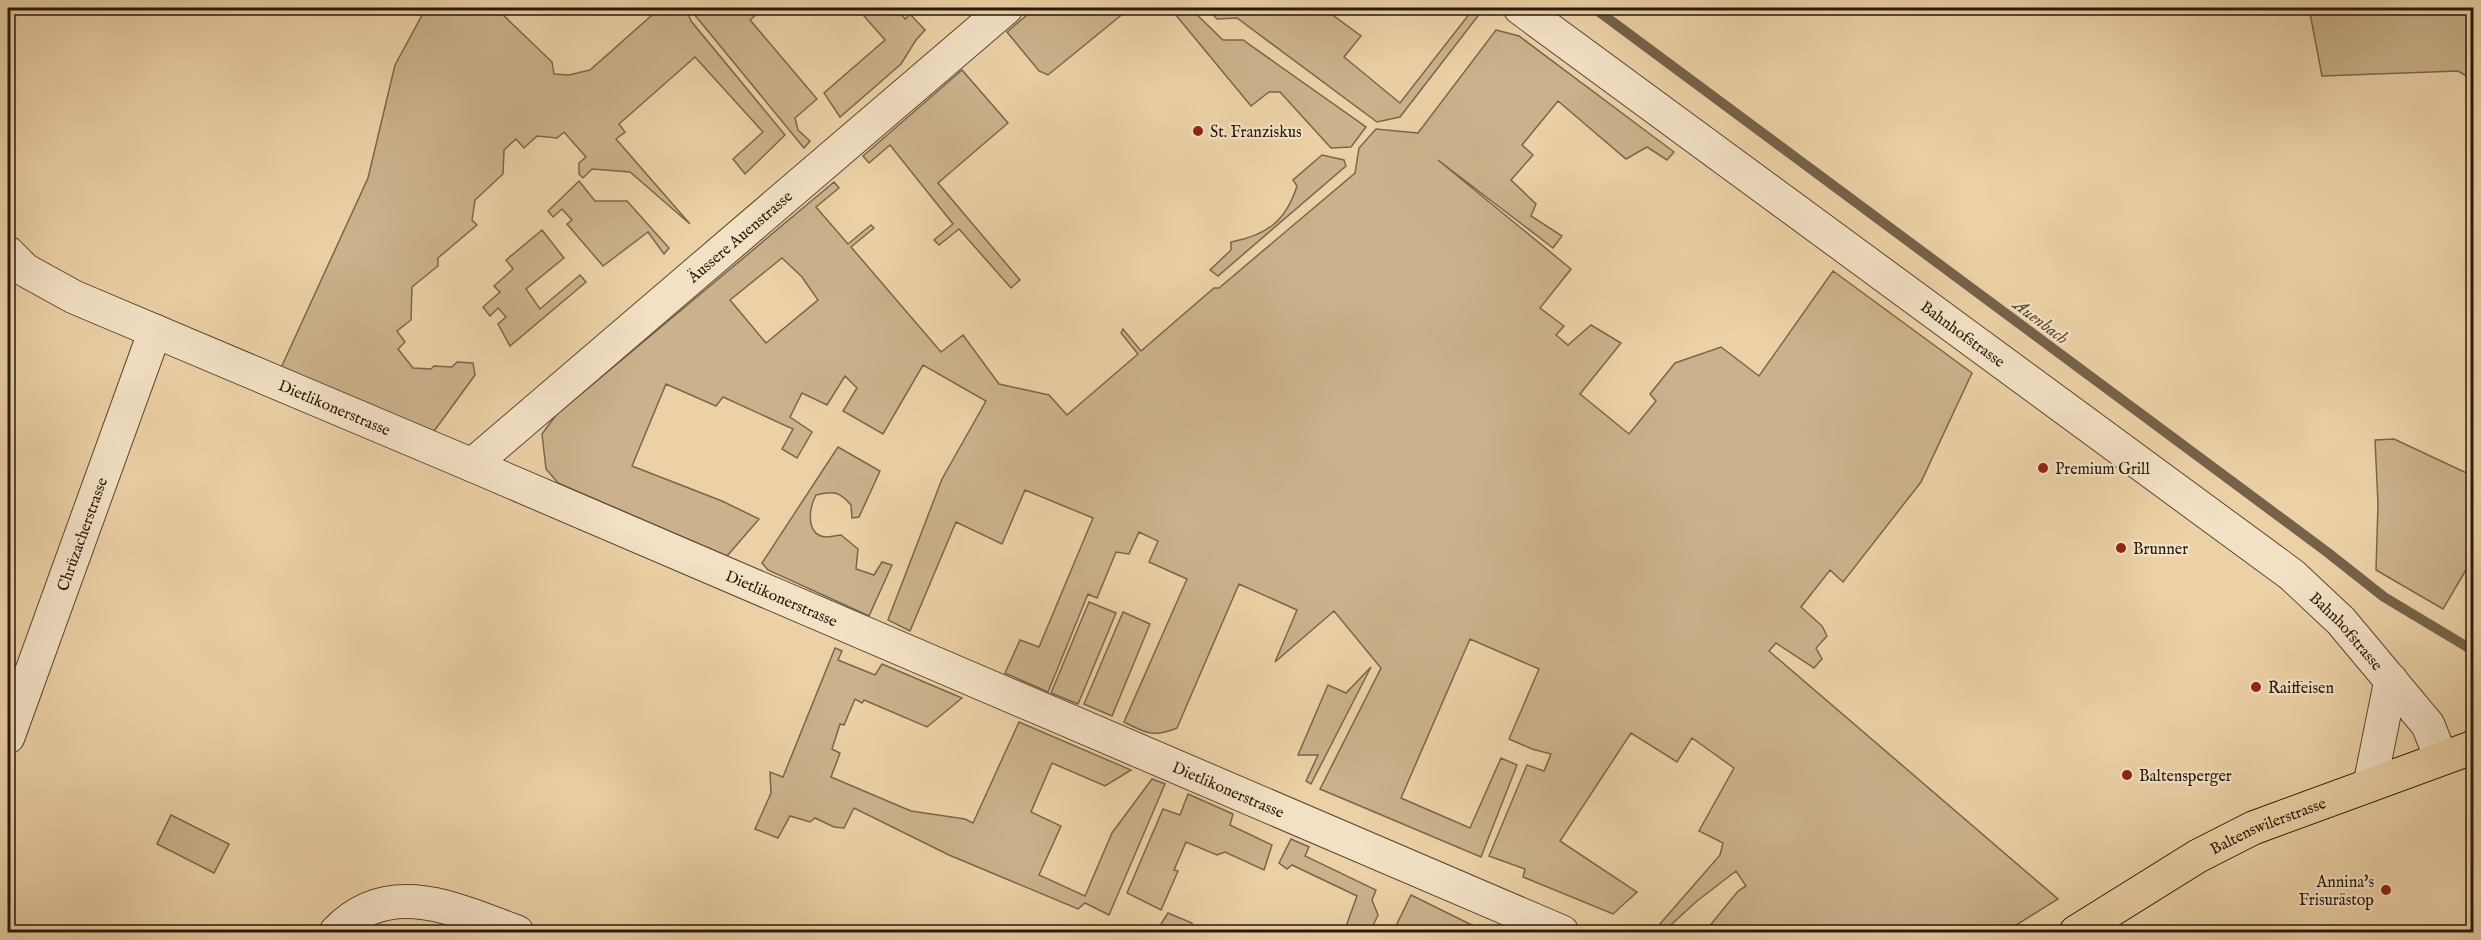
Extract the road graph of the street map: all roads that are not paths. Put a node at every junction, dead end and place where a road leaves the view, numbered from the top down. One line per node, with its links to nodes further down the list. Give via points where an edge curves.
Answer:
1 (1006, 8): 5 (street, Äussere Auenstrasse)
2 (1520, 8): 6 (street, Bahnhofstrasse, via 2256,547 2307,587)
3 (8, 253): 4 (street, Dietlikonerstrasse, via 48,285)
4 (155, 331): 5 (street, Dietlikonerstrasse); 7 (street, Chrüzacherstrasse)
5 (472, 465): 13 (street, Dietlikonerstrasse)
6 (2391, 680): 9 (street, Bahnhofstrasse, via 2428,724); 10 (street, Bahnhofstrasse)
7 (8, 737)
8 (2474, 747): 9 (main road, Baltenswilerstrasse)
9 (2441, 758): 10 (main road, Baltenswilerstrasse)
10 (2370, 784): 14 (main road, Baltenswilerstrasse, via 2253,828 2198,856)
11 (336, 933): 12 (street, via 344,924 380,904 404,900 429,902 478,916)
12 (517, 933)
13 (1562, 933)
14 (2076, 933)

